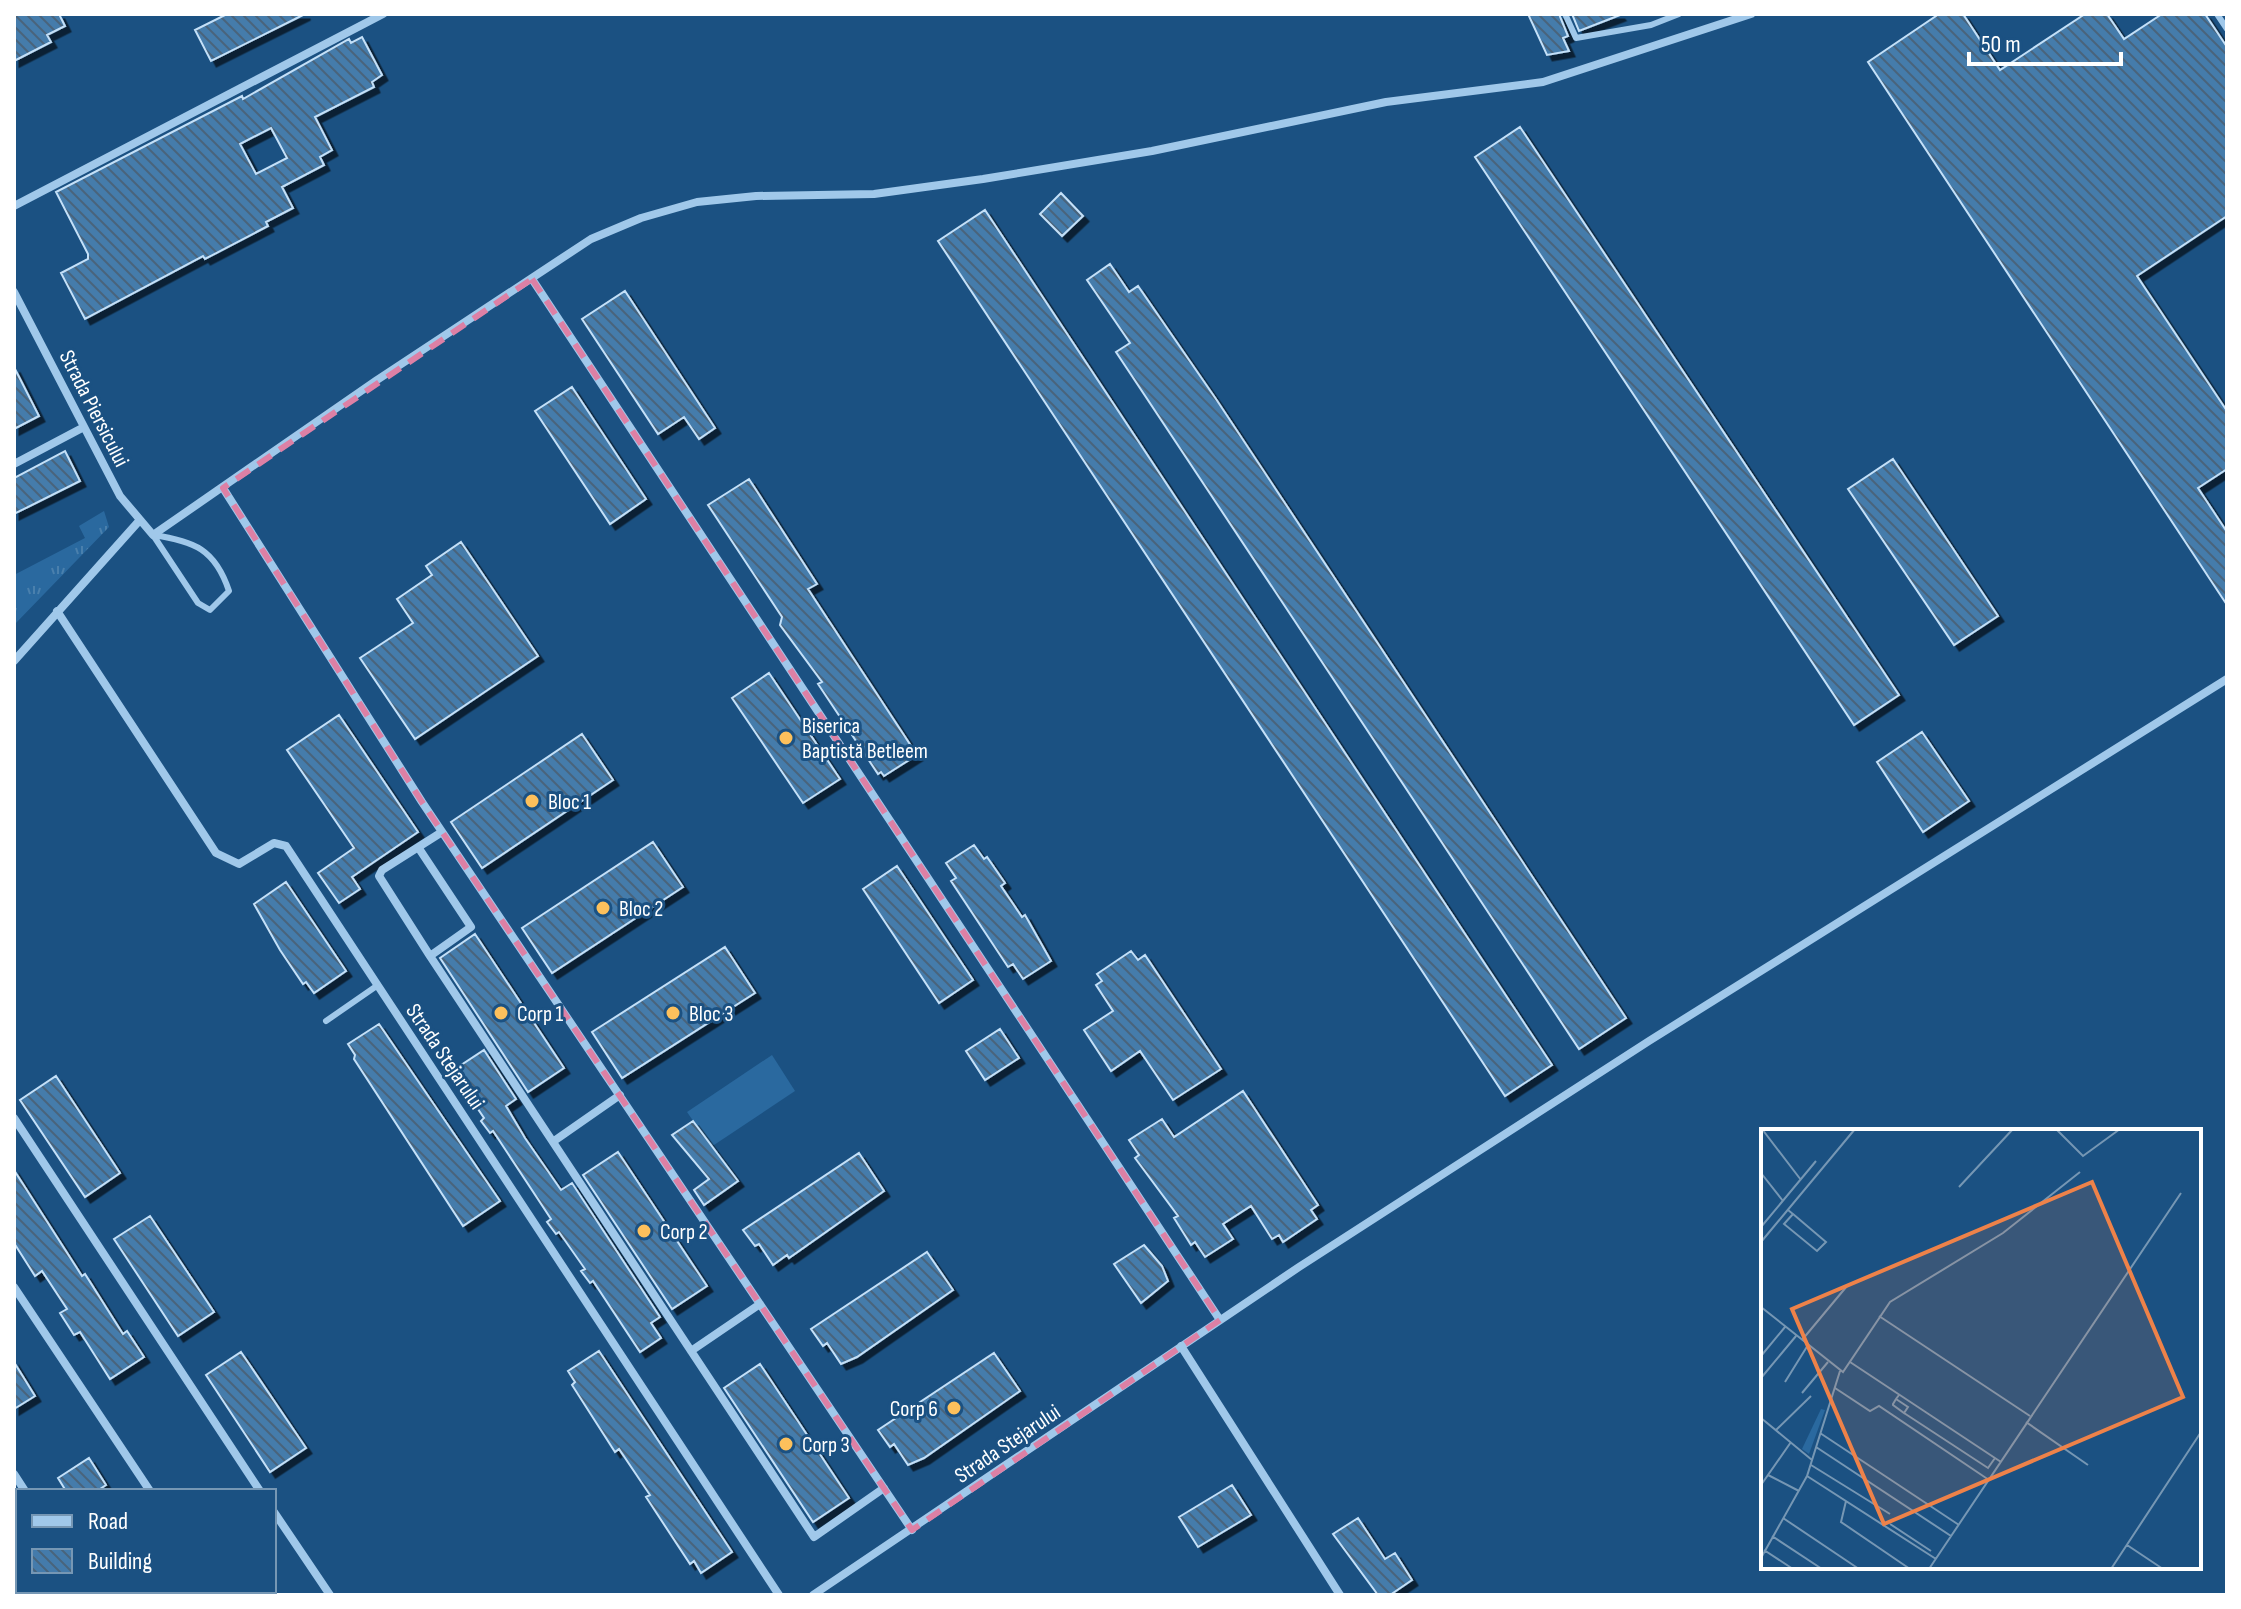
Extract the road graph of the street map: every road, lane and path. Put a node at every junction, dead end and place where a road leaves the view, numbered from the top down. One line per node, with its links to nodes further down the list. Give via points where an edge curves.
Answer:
1 (383, 14): 8 (street)
2 (1565, 14): 6 (lane, via 1576,38 1651,25)
3 (1679, 14): 6 (lane)
4 (1751, 14): 9 (street, via 1543,82 1386,102 1152,151 925,188 697,202 591,239)
5 (2217, 14): 7 (lane)
6 (1670, 16)
7 (2227, 29)
8 (14, 206)
9 (532, 279): 13 (street); 29 (street)
10 (14, 292): 11 (street, Strada Piersicului)
11 (84, 427): 12 (street); 14 (street, Strada Piersicului)
12 (14, 464)
13 (223, 488): 15 (street); 19 (street)
14 (139, 521): 15 (street, Strada Piersicului); 16 (street)
15 (153, 535): 15 (lane, via 185,539 207,553 226,580 225,599 210,610 198,603)
16 (57, 611): 17 (street); 22 (street, Strada Stejarului, via 216,853 239,864 274,843 286,846)
17 (14, 661)
18 (2227, 679): 29 (street, Strada Stejarului, via 1649,1041)
19 (442, 832): 20 (street); 24 (street)
20 (418, 847): 21 (street, via 382,870 380,880); 21 (street, via 471,927)
21 (430, 956): 26 (street)
22 (378, 985): 23 (lane); 38 (street, Strada Stejarului)
23 (326, 1021)
24 (620, 1095): 26 (street); 28 (street)
25 (14, 1118): 34 (street)
26 (554, 1141): 31 (street)
27 (14, 1287): 33 (street)
28 (760, 1304): 31 (street); 32 (street)
29 (1220, 1320): 30 (street, Strada Stejarului)
30 (1181, 1346): 36 (street, Strada Stejarului); 40 (street)
31 (691, 1351): 32 (street, via 814,1537)
32 (884, 1488): 36 (street)
33 (149, 1489)
34 (259, 1489)
35 (276, 1515): 37 (street)
36 (912, 1530): 39 (street, Strada Stejarului)
37 (330, 1595)
38 (779, 1595)
39 (813, 1595)
40 (1340, 1595)

